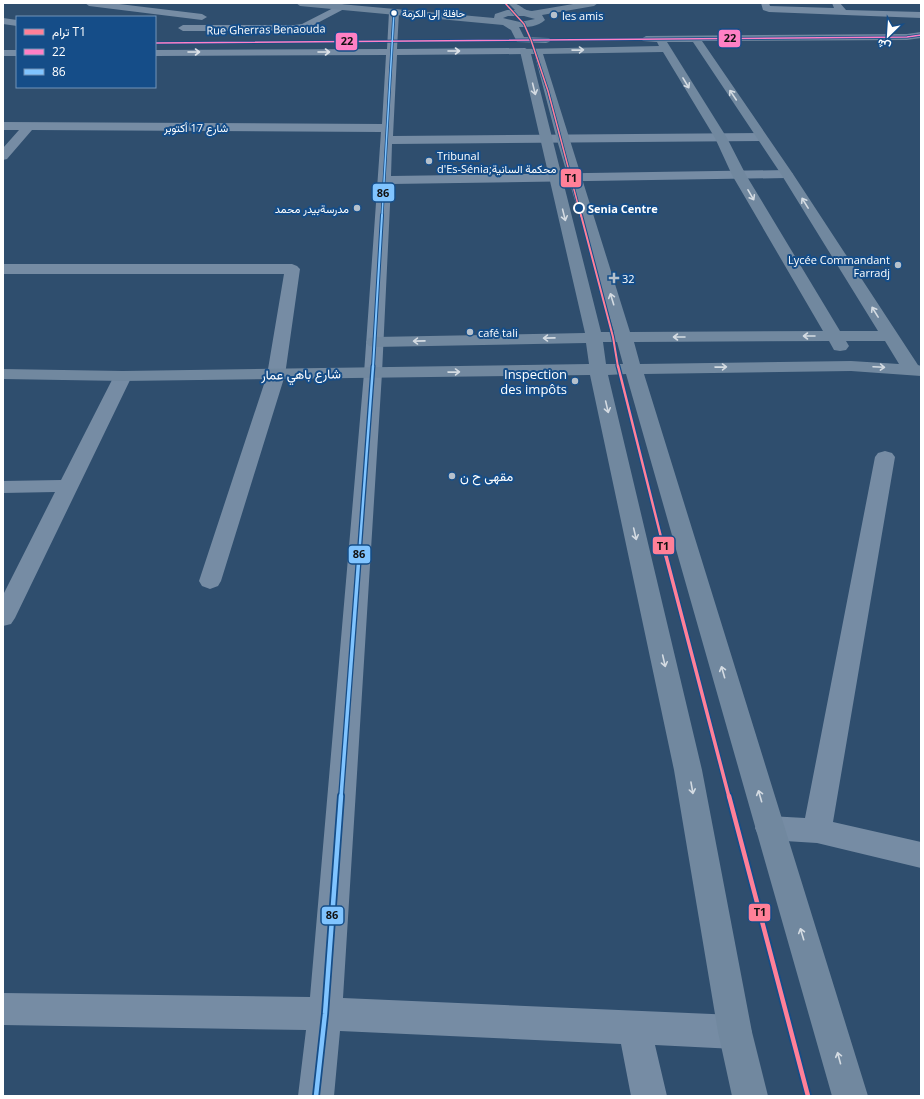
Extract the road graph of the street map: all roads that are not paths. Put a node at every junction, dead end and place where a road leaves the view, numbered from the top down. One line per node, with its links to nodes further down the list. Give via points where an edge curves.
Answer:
1 (89, 3): 6 (street)
2 (300, 3): 8 (main road)
3 (512, 3): 13 (main road)
4 (594, 3): 13 (main road)
5 (765, 3): 9 (street, via 769,9)
6 (110, 4): 11 (street); 17 (street, via 202,17)
7 (497, 6): 14 (main road, via 503,11)
8 (341, 7): 10 (main road); 17 (street, via 313,23 300,27)
9 (838, 7): 12 (street, via 848,14)
10 (394, 12): 14 (main road); 25 (street)
11 (89, 14)
12 (921, 15)
13 (533, 17): 14 (main road); 14 (main road, via 524,24); 24 (main road)
14 (503, 19): 24 (main road)
15 (3, 21): 16 (street)
16 (16, 23)
17 (182, 28): 20 (street)
18 (921, 35): 19 (main road)
19 (694, 38): 23 (main road); 32 (main road, one-way to 19)
20 (159, 41): 25 (street, Rue Gherras Benaouda)
21 (3, 43): 22 (street)
22 (16, 43)
23 (663, 44): 24 (main road); 33 (main road, one-way to 33)
24 (530, 45): 25 (street); 34 (main road, one-way to 34); 35 (main road)
25 (393, 46): 27 (street, one-way to 25); 31 (street)
26 (16, 53): 28 (street)
27 (156, 53)
28 (3, 54)
29 (3, 126): 30 (street, شارع 17 أكتوبر)
30 (29, 126): 31 (street, شارع 17 أكتوبر); 36 (street)
31 (388, 134): 34 (street, شارع 17 أكتوبر); 41 (street)
32 (762, 137): 33 (street, شارع 17 أكتوبر); 37 (main road)
33 (721, 138): 35 (street, شارع 17 أكتوبر); 38 (main road)
34 (546, 140): 35 (street, شارع 17 أكتوبر); 39 (main road)
35 (563, 140): 40 (main road)
36 (3, 156)
37 (787, 174): 38 (street); 44 (main road, one-way to 37)
38 (739, 175): 40 (street); 43 (main road, one-way to 43)
39 (554, 176): 40 (street); 41 (street); 45 (main road, one-way to 45)
40 (575, 176): 46 (main road, one-way to 40)
41 (385, 180): 47 (street)
42 (3, 269): 54 (street, via 292,269)
43 (835, 336): 44 (main road); 46 (main road, one-way to 46); 48 (main road)
44 (890, 336): 51 (main road)
45 (594, 337): 46 (main road); 47 (main road, one-way to 47); 50 (main road)
46 (623, 337): 49 (main road)
47 (375, 342): 52 (street)
48 (851, 366): 49 (main road, شارع باهي عمار, one-way to 48); 51 (main road, شارع باهي عمار, one-way to 51)
49 (633, 368): 50 (main road, شارع باهي عمار); 61 (main road, one-way to 49)
50 (598, 369): 52 (main road, شارع باهي عمار, one-way to 50); 67 (main road, one-way to 67, via 688,770)
51 (916, 370)
52 (373, 373): 54 (main road, شارع باهي عمار); 65 (street)
53 (3, 374): 55 (main road, شارع باهي عمار)
54 (276, 375): 55 (main road, شارع باهي عمار); 59 (street)
55 (123, 376): 57 (street)
56 (885, 457): 62 (street)
57 (69, 486): 58 (street); 60 (street)
58 (3, 487)
59 (210, 581)
60 (3, 618)
61 (769, 828): 62 (street); 71 (main road, one-way to 61)
62 (817, 832): 63 (street)
63 (921, 856)
64 (3, 1009): 65 (street)
65 (325, 1014): 66 (street); 68 (street)
66 (635, 1028): 67 (street); 69 (street)
67 (736, 1032): 70 (main road)
68 (316, 1096)
69 (649, 1096)
70 (750, 1096)
71 (850, 1096)

